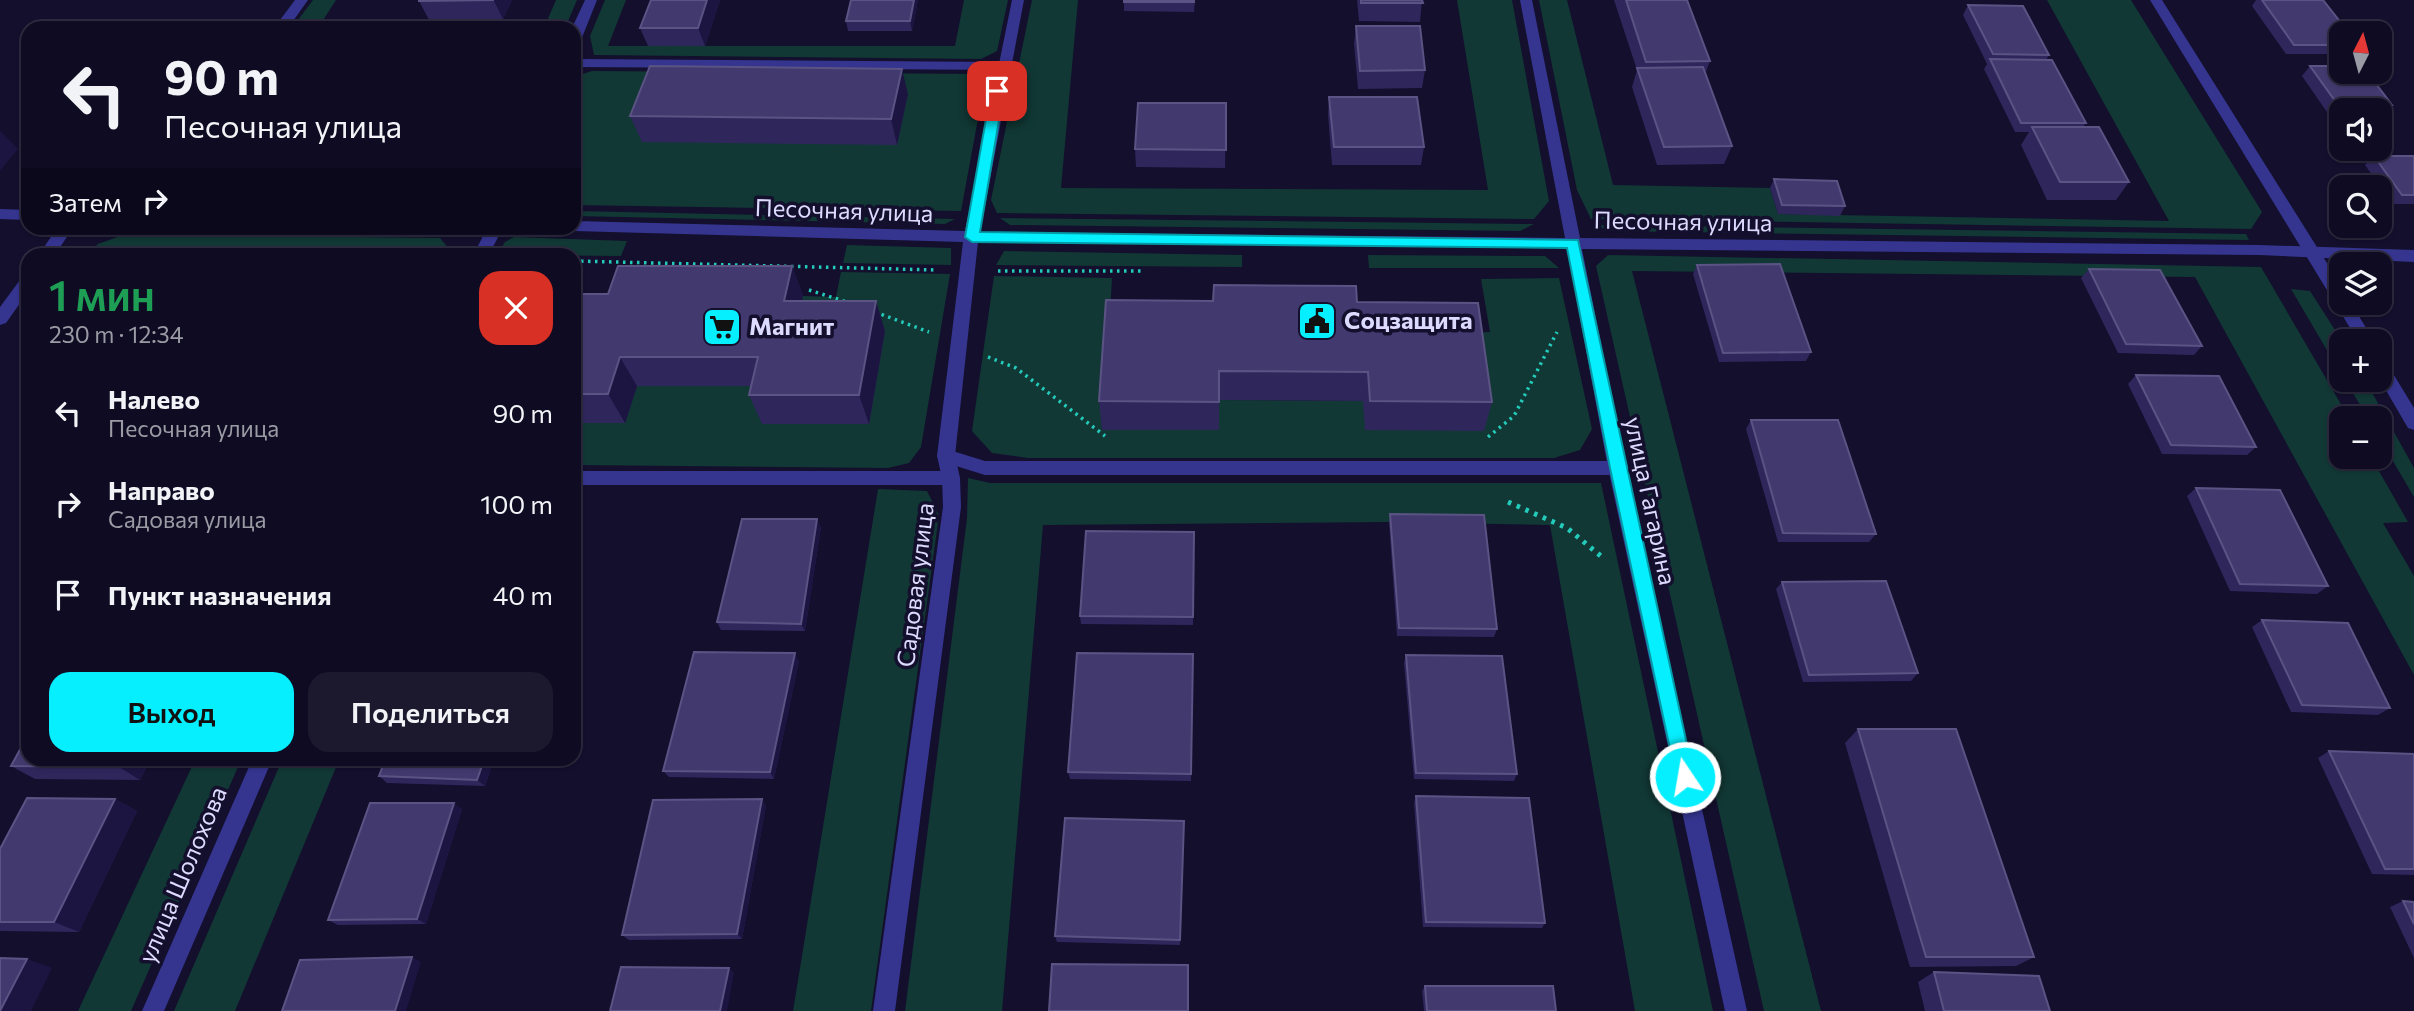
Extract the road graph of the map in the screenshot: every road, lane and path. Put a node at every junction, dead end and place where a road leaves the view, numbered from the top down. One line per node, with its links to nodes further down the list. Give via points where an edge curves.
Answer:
1 (302, 0): 6 (street)
2 (591, 0): 7 (street)
3 (1018, 0): 9 (street, Садовая улица)
4 (1526, 0): 14 (street, улица Гагарина)
5 (2156, 0): 15 (street)
6 (286, 21)
7 (581, 24)
8 (581, 63): 9 (street)
9 (1002, 66): 13 (street, Садовая улица)
10 (0, 214): 11 (street)
11 (21, 215)
12 (581, 226): 13 (street, Песочная улица)
13 (972, 237): 14 (street, Песочная улица); 24 (street, Садовая улица)
14 (1573, 243): 15 (street, Песочная улица, via 2259,250); 17 (street, улица Гагарина)
15 (2315, 255): 16 (street, Песочная улица); 18 (street)
16 (2414, 256)
17 (1579, 273): 28 (path, via 1550,350 1514,416); 30 (street, улица Гагарина)
18 (2329, 279)
19 (21, 290): 23 (street)
20 (809, 290): 21 (path)
21 (860, 306)
22 (872, 311): 24 (path)
23 (0, 319)
24 (959, 344): 27 (path, via 1016,368); 29 (street, Садовая улица)
25 (2392, 386): 26 (street)
26 (2414, 423)
27 (1109, 438)
28 (1486, 438)
29 (946, 456): 30 (street, via 985,468 1021,469); 32 (street, Садовая улица)
30 (1617, 468): 34 (street, улица Гагарина)
31 (581, 478): 32 (street)
32 (951, 478): 37 (street, Садовая улица, via 952,507)
33 (1505, 500): 34 (path, via 1567,528)
34 (1645, 594): 38 (street, улица Гагарина)
35 (259, 766): 36 (street, улица Шолохова)
36 (153, 1011)
37 (884, 1011)
38 (1737, 1011)

